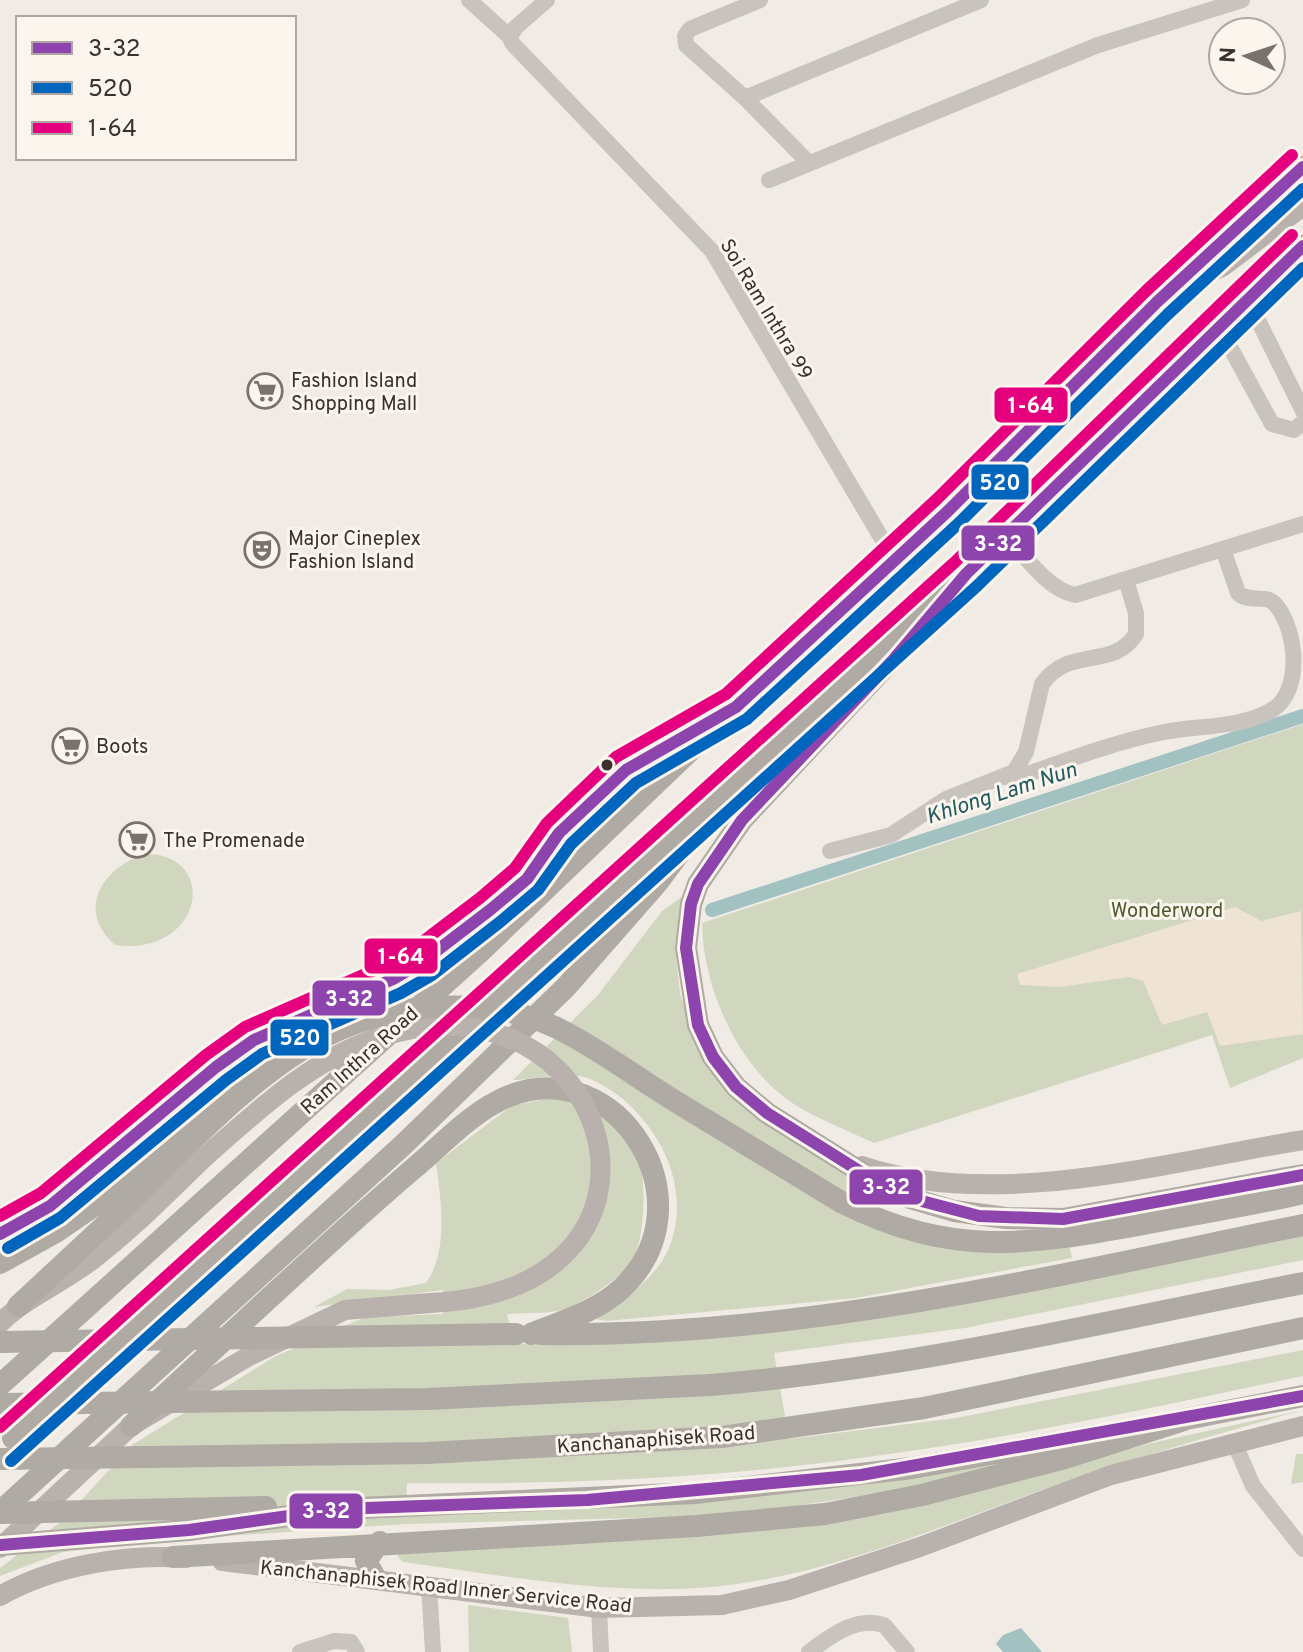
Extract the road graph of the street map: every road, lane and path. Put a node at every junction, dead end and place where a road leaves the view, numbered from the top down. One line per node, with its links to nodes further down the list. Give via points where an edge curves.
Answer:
1 (469, 0): 6 (street, Soi Ram Inthra 99)
2 (547, 0): 6 (street)
3 (760, 0): 7 (street, via 690,29 685,36 686,45)
4 (981, 0): 7 (street)
5 (1242, 0): 8 (street, via 1098,45)
6 (510, 37): 21 (street, Soi Ram Inthra 99, via 712,251)
7 (745, 98): 8 (street)
8 (808, 162): 10 (street)
9 (1303, 167): 13 (highway, Ram Inthra Road)
10 (769, 180)
11 (1303, 206): 13 (main road, via 1222,267)
12 (1303, 246): 14 (highway)
13 (1168, 292): 21 (highway, Ram Inthra Road)
14 (1248, 300): 15 (highway); 16 (street)
15 (1219, 327): 17 (street, via 1272,424 1294,430); 19 (highway)
16 (1303, 411)
17 (1303, 422)
18 (1303, 524): 20 (street)
19 (1006, 535): 22 (highway); 23 (street, via 1068,594)
20 (1223, 549): 23 (street); 25 (street, via 1238,593 1270,600 1278,608 1296,660 1283,702 1255,718 1156,734)
21 (895, 561): 24 (highway, Ram Inthra Road)
22 (966, 574): 26 (highway); 30 (highway, via 884,671 742,820 698,884 691,904 689,985 698,1025 713,1057 736,1087 767,1113)
23 (1126, 580): 25 (street, via 1136,634 1121,651 1071,660 1047,676 1026,752)
24 (736, 707): 28 (main road, via 674,745 566,845 449,942); 42 (highway, Ram Inthra Road, via 481,951)
25 (1006, 777): 27 (street, via 946,799 891,835)
26 (731, 786): 49 (highway); 52 (highway, via 658,882 566,987 403,1145)
27 (830, 851)
28 (342, 1004): 34 (main road, via 254,1040 50,1206); 35 (highway, via 245,1075 117,1190)
29 (1303, 1140): 30 (main road, via 1063,1180 1001,1185 918,1181)
30 (843, 1160): 31 (highway, via 910,1198 1006,1218 1063,1219)
31 (1303, 1175)
32 (1303, 1193): 37 (highway, bridge, via 1021,1243 921,1235 841,1202 556,1028 494,1010 452,1007 364,1021 327,1035 292,1058 233,1104)
33 (1303, 1225): 40 (highway, via 918,1302 669,1330)
34 (3, 1226)
35 (0, 1263)
36 (1303, 1283): 44 (highway, bridge, via 780,1379 428,1399)
37 (18, 1306): 38 (main road); 46 (main road, bridge, via 95,1258 294,1082 372,1040 440,1027 520,1042 543,1057 582,1097 599,1140 600,1188 588,1222 559,1261 538,1276 470,1300 367,1306 331,1315)
38 (0, 1323)
39 (1303, 1328): 50 (highway, Kanchanaphisek Road, bridge, via 924,1408 722,1437 427,1453)
40 (523, 1334): 41 (highway, bridge); 46 (highway, via 591,1308 623,1287 653,1238 660,1207 658,1185 639,1140 601,1106 565,1091 512,1095 477,1114)
41 (0, 1342)
42 (0, 1385)
43 (1303, 1396): 45 (highway)
44 (0, 1404)
45 (1184, 1420): 51 (highway, via 861,1475 587,1500); 53 (highway, via 936,1492 825,1514)
46 (131, 1426): 54 (main road)
47 (1303, 1426): 48 (main road, Kanchanaphisek Road Inner Service Road)
48 (1234, 1442): 55 (street, via 1253,1486); 60 (main road, Kanchanaphisek Road Inner Service Road, via 1111,1475 920,1547 759,1598 672,1609)
49 (6, 1443)
50 (0, 1459)
51 (339, 1509): 52 (highway, bridge); 54 (highway, bridge, via 189,1530)
52 (0, 1513)
53 (380, 1542): 56 (highway); 57 (highway, via 366,1561)
54 (0, 1546)
55 (1303, 1549)
56 (173, 1557): 57 (main road, Kanchanaphisek Road Inner Service Road); 59 (main road, Kanchanaphisek Road Inner Service Road, via 69,1570)
57 (376, 1579): 58 (main road, Kanchanaphisek Road Inner Service Road)
58 (429, 1585): 60 (main road, Kanchanaphisek Road Inner Service Road); 63 (street)
59 (0, 1596)
60 (599, 1608): 64 (street)
61 (300, 1652): 62 (street, via 342,1640 351,1642)
62 (357, 1652)
63 (433, 1652)
64 (601, 1652)
65 (809, 1652): 66 (street, via 830,1636 866,1622 884,1625)
66 (907, 1652)

